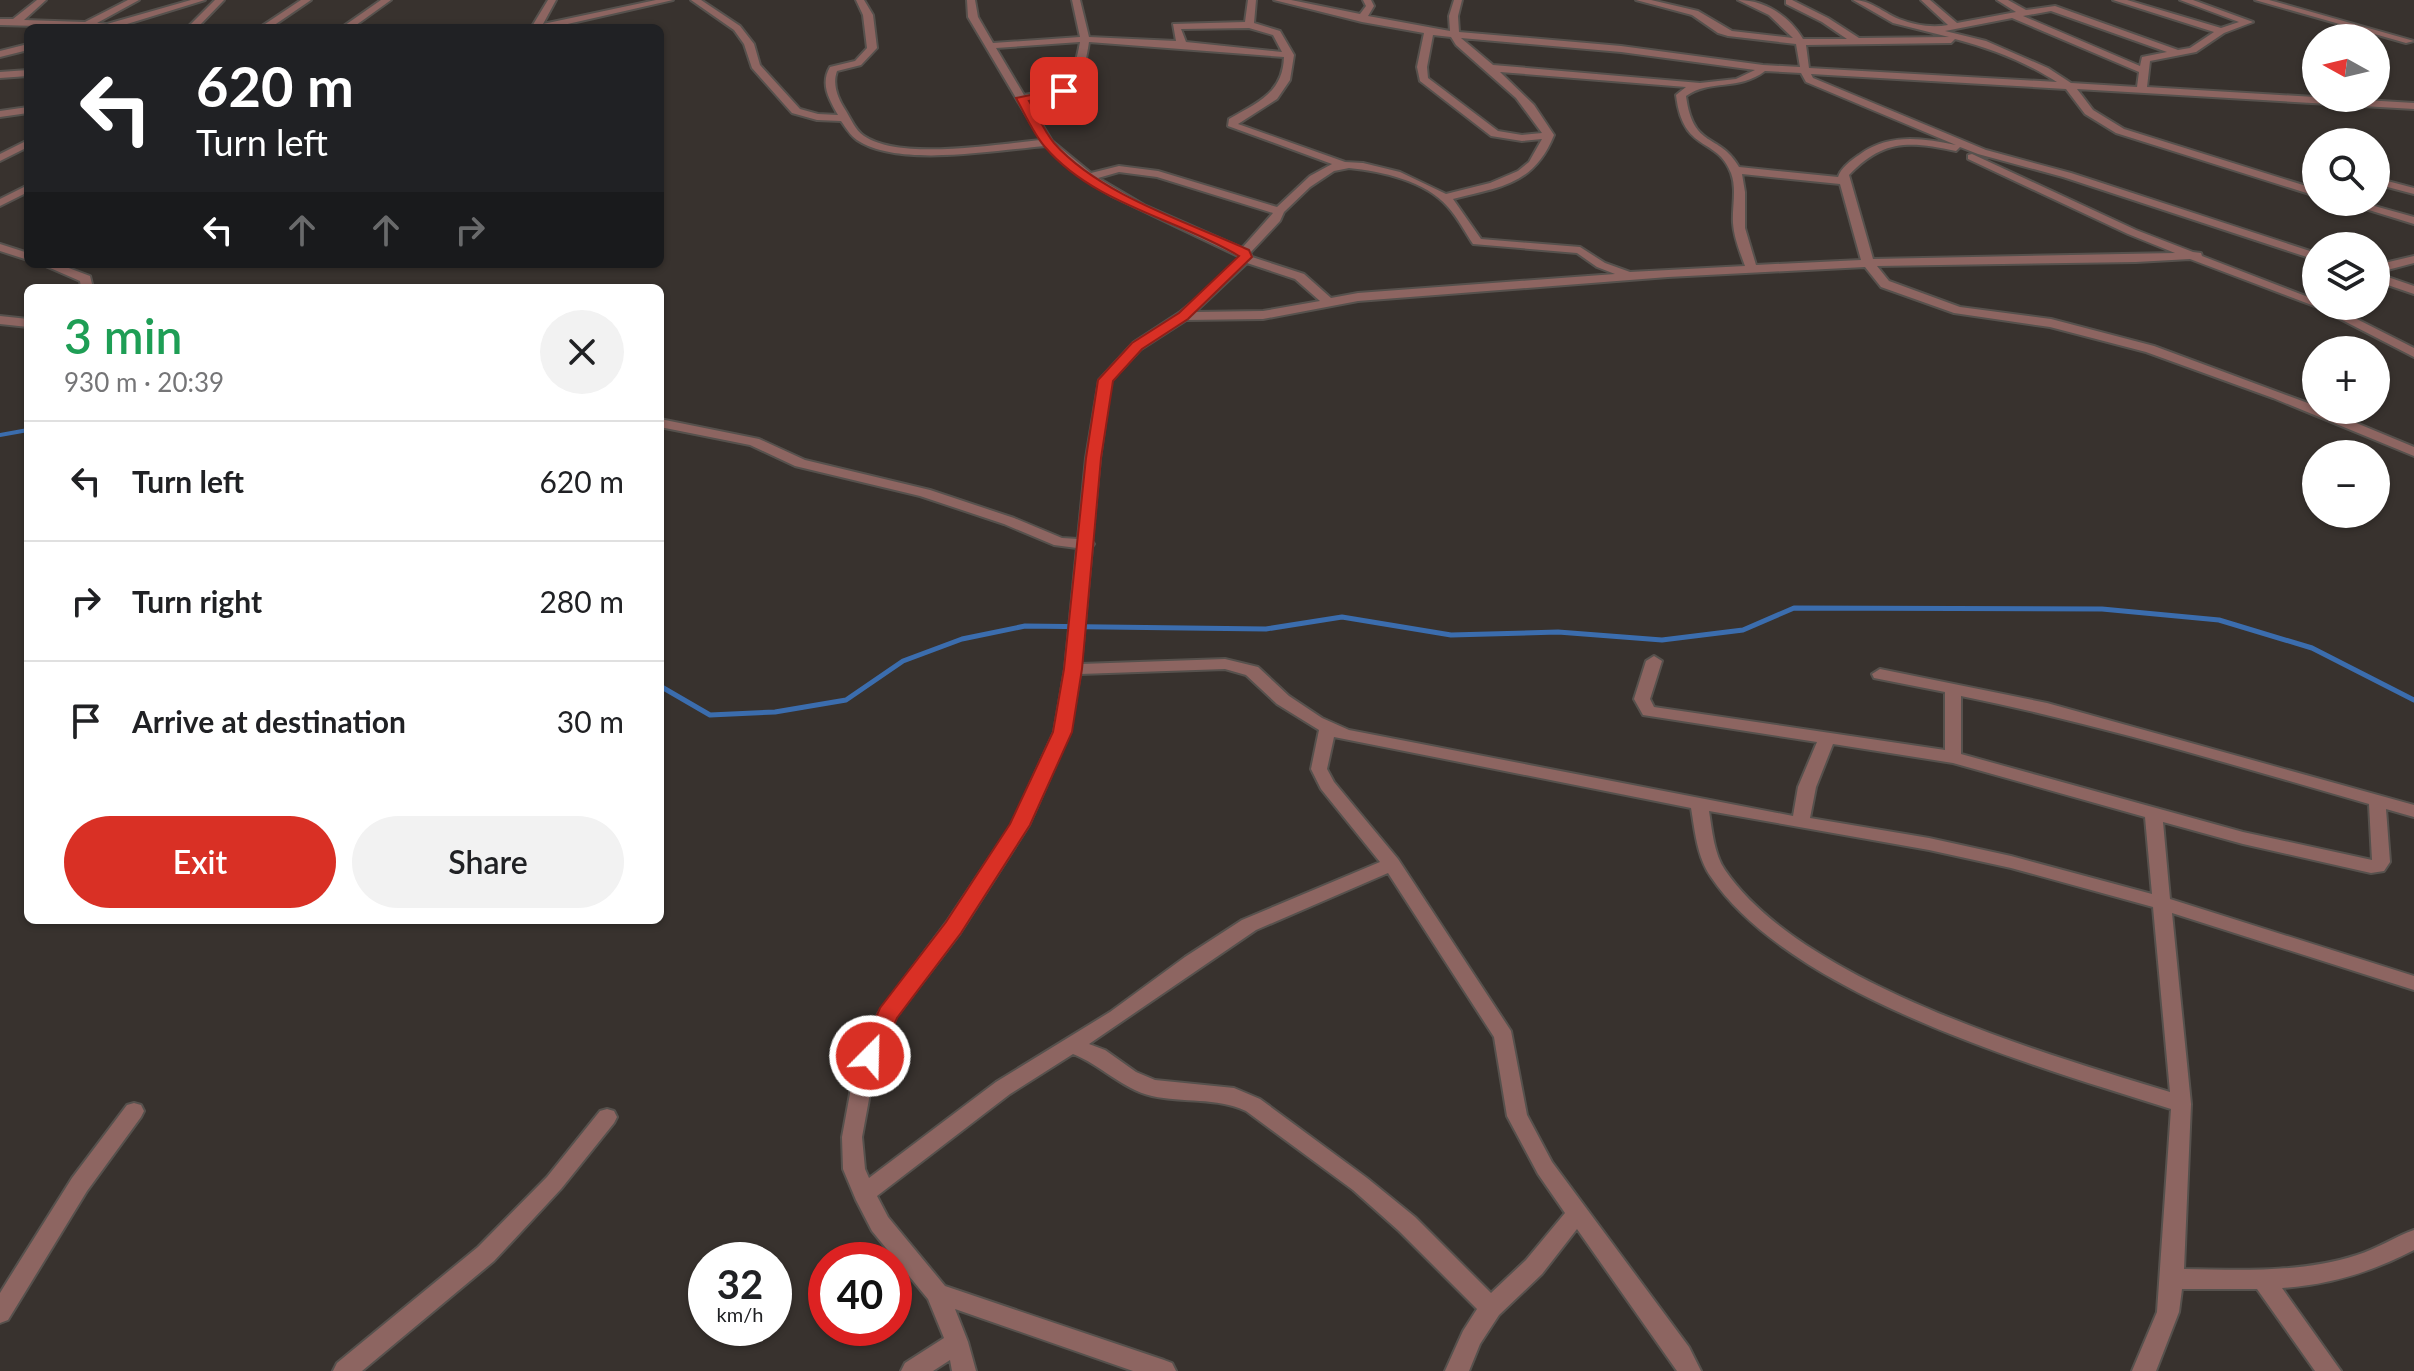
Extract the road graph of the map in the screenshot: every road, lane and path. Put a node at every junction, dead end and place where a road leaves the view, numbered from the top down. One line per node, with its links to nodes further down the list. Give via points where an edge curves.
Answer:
1 (42, 0): 30 (street)
2 (135, 0): 31 (street)
3 (201, 0): 32 (street)
4 (220, 0): 33 (street)
5 (307, 0): 34 (street)
6 (387, 0): 35 (street)
7 (552, 0): 36 (street)
8 (669, 0): 37 (street)
9 (695, 0): 68 (street, via 737,28 755,66 796,111)
10 (860, 0): 68 (street, via 868,15 872,48 858,63 833,69 829,78)
11 (971, 0): 49 (street, via 973,17)
12 (1076, 0): 44 (street)
13 (1252, 0): 38 (street)
14 (1278, 0): 28 (street)
15 (1367, 0): 28 (street, via 1370,6)
16 (1458, 0): 43 (street)
17 (1742, 0): 26 (street)
18 (1857, 0): 40 (street, via 1896,21)
19 (1925, 0): 39 (street)
20 (2001, 0): 27 (street)
21 (2117, 0): 41 (street)
22 (2184, 0): 41 (street, via 2248,22)
23 (2259, 0): 46 (street)
24 (1647, 1): 47 (street, via 1695,13 1724,33)
25 (1792, 1): 26 (street); 48 (street)
26 (1768, 9): 47 (street)
27 (2018, 14): 39 (street); 52 (street, via 2055,8); 57 (street)
28 (1362, 19): 42 (street)
29 (0, 22): 30 (street)
30 (15, 22): 31 (street)
31 (87, 24)
32 (119, 24)
33 (196, 24)
34 (270, 24)
35 (352, 24)
36 (538, 24)
37 (555, 24)
38 (1249, 25): 50 (street, via 1176,26); 54 (street, via 1277,33)
39 (1955, 26): 40 (street)
40 (1934, 30): 45 (street)
41 (2221, 31): 52 (street, via 2193,50)
42 (1429, 32): 43 (street); 69 (street, via 1423,79 1495,134)
43 (1454, 35): 55 (street); 56 (street)
44 (1085, 40): 49 (street, via 1030,39); 50 (street); 64 (street, via 1067,88)
45 (1970, 40): 48 (street); 62 (street, via 2045,70)
46 (2409, 41)
47 (1800, 42): 48 (street); 58 (street)
48 (1859, 42)
49 (990, 46): 64 (street)
50 (1182, 46): 54 (street)
51 (24, 48): 53 (street)
52 (2178, 53): 57 (street, via 2145,59)
53 (0, 54)
54 (1289, 55): 74 (street, via 1282,91 1233,121 1233,126)
55 (1489, 68): 61 (street); 69 (street, via 1513,87)
56 (1763, 68): 58 (street); 61 (street, via 1740,81)
57 (2144, 71): 63 (street)
58 (1804, 72): 62 (street); 71 (street, via 1809,80)
59 (24, 73): 60 (street)
60 (0, 75)
61 (1700, 85): 75 (street, via 1681,95 1685,121 1697,139)
62 (2069, 86): 63 (street); 79 (street, via 2089,112 2120,131)
63 (2142, 90): 65 (street)
64 (1022, 98): 70 (street)
65 (2414, 106)
66 (24, 111): 67 (street)
67 (0, 114)
68 (846, 118): 70 (street, via 861,138 899,151)
69 (1549, 135): 82 (street, via 1543,154 1524,174)
70 (1048, 143): 76 (street)
71 (1953, 144): 77 (street, via 1913,140 1874,147); 88 (street); 89 (street, via 2132,232)
72 (24, 145): 73 (street)
73 (0, 158)
74 (1341, 164): 82 (street, via 1387,172); 84 (street, via 1322,173)
75 (1736, 170): 77 (street); 96 (street, via 1739,229)
76 (1088, 177): 84 (street, via 1119,169 1158,174); 91 (street)
77 (1842, 181): 93 (street)
78 (2390, 185): 81 (street)
79 (2302, 189)
80 (24, 190): 83 (street)
81 (2414, 191)
82 (1446, 197): 97 (street, via 1477,242 1580,250 1601,265)
83 (3, 198)
84 (1279, 211): 91 (street)
85 (2390, 214): 86 (street)
86 (2414, 221)
87 (0, 247): 90 (street)
88 (2302, 252)
89 (2197, 255): 93 (street); 101 (street)
90 (24, 256)
91 (1244, 256): 102 (street, via 1297,274); 103 (street)
92 (2414, 259): 94 (street)
93 (1868, 263): 96 (street); 113 (street, via 1885,284 1958,310 2051,323 2150,349)
94 (2390, 265)
95 (57, 268): 99 (street, via 86,279)
96 (1752, 270): 97 (street)
97 (1635, 276): 102 (street)
98 (2390, 282): 100 (street)
99 (87, 284)
100 (2414, 290)
101 (2302, 298)
102 (1327, 301): 103 (street, via 1263,315)
103 (1183, 316): 114 (street, via 1137,346 1105,380)
104 (0, 320): 106 (street)
105 (2349, 320): 107 (street)
106 (24, 323)
107 (2380, 336)
108 (2390, 338): 110 (street)
109 (2390, 341): 111 (street)
110 (2414, 344)
111 (2414, 353)
112 (664, 424): 114 (street, via 754,442 800,463 925,493 1059,542)
113 (2414, 452)
114 (1087, 544): 116 (street)
115 (1654, 661): 120 (street, via 1642,699 1649,711)
116 (1073, 669): 119 (street, via 1225,664 1252,671 1283,700); 134 (street, via 1062,732 1020,825 953,928 888,1014 876,1040 852,1137 854,1169)
117 (1880, 674): 118 (street)
118 (1953, 691): 121 (street); 122 (street, via 2143,733)
119 (1328, 728): 123 (street); 127 (street, via 1319,769)
120 (1827, 738): 121 (street); 126 (street, via 1807,787)
121 (1953, 757): 125 (street)
122 (2377, 800): 124 (street); 125 (street, via 2381,862 2371,867)
123 (1699, 804): 126 (street); 131 (street, via 1716,871 1730,891 1758,920 1833,971 1933,1017 2069,1069)
124 (2414, 811)
125 (2153, 813): 128 (street)
126 (1800, 823): 128 (street, via 1929,844)
127 (1392, 864): 130 (street, via 1249,925); 135 (street, via 1504,1036 1517,1116)
128 (2161, 903): 129 (street); 131 (street)
129 (2414, 983)
130 (1070, 1045): 134 (street, via 1003,1088); 140 (street, via 1153,1088 1234,1096 1253,1105 1407,1224)
131 (2181, 1104): 137 (street)
132 (134, 1111): 141 (street, via 99,1152)
133 (607, 1117): 143 (street, via 486,1254)
134 (864, 1194): 139 (street, via 880,1224)
135 (1577, 1214): 140 (street, via 1534,1267); 148 (street)
136 (2414, 1239): 138 (street, via 2357,1267 2304,1278)
137 (2172, 1279): 138 (street); 149 (street, via 2168,1312)
138 (2262, 1279): 150 (street)
139 (937, 1293): 142 (street); 146 (street)
140 (1491, 1308): 147 (street)
141 (0, 1313)
142 (957, 1342): 144 (street); 145 (street)
143 (345, 1371)
144 (913, 1371)
145 (964, 1371)
146 (1164, 1371)
147 (1457, 1371)
148 (1689, 1371)
149 (2144, 1371)
150 (2329, 1371)

